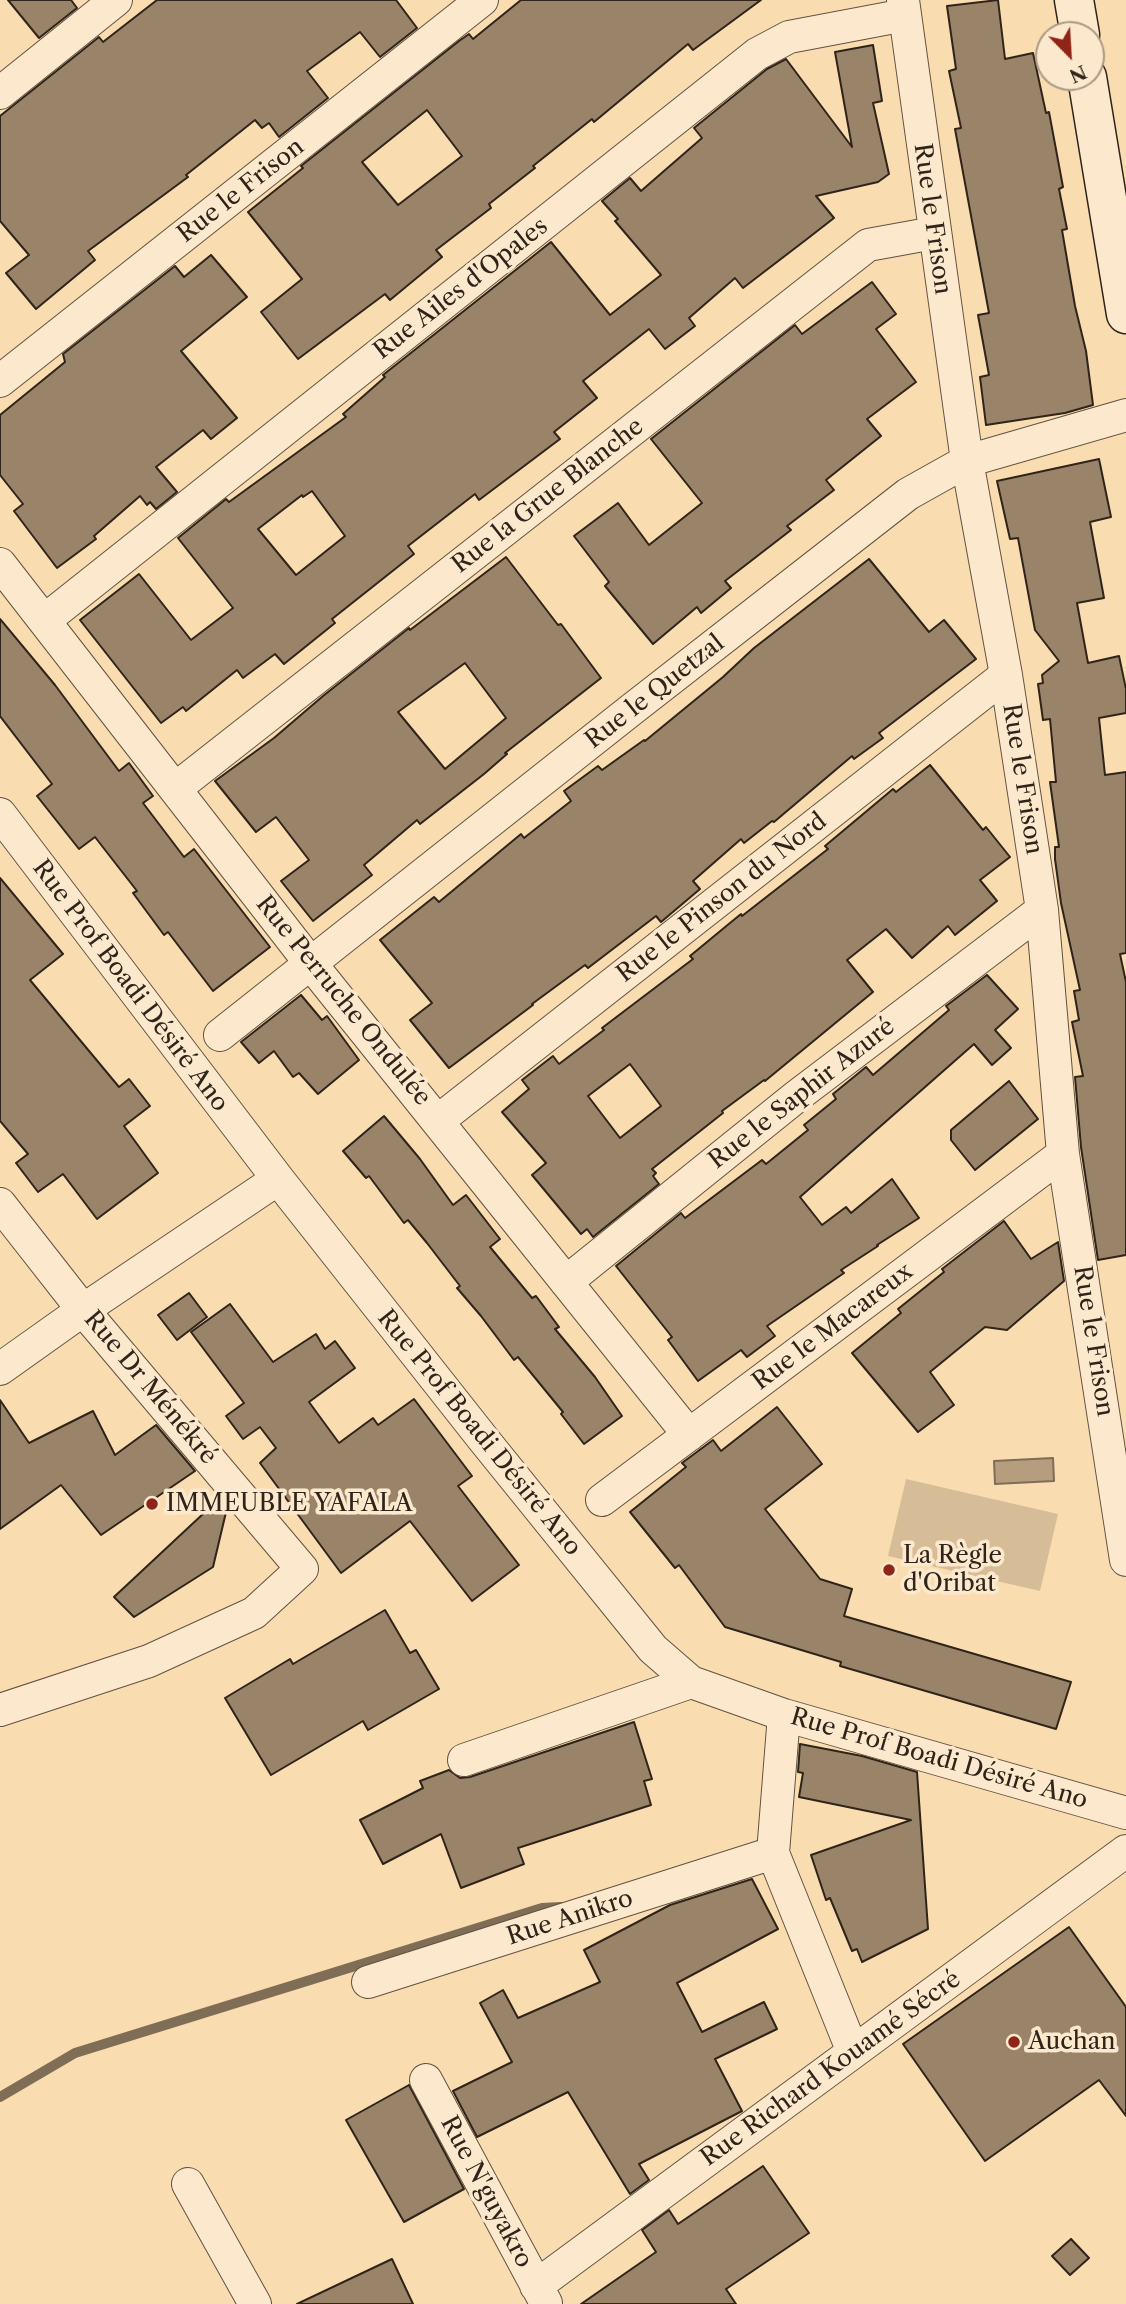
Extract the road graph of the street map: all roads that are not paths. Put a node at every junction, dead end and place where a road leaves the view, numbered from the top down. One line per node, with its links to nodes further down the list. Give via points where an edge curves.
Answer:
1 (116, 0): 7 (street)
2 (482, 0): 10 (street, Rue le Frison)
3 (1074, 0): 5 (street)
4 (904, 8): 8 (street, Rue le Frison); 14 (street, Rue Ailes d'Opales, via 789,37 757,54)
5 (1078, 21)
6 (1089, 91): 9 (street)
7 (0, 93)
8 (934, 233): 12 (street, Rue le Frison); 16 (street, Rue la Grue Blanche, via 868,246)
9 (1126, 313)
10 (0, 381)
11 (1126, 415): 12 (street, Rue le Quetzal)
12 (967, 461): 15 (street, Rue le Frison); 19 (street, Rue le Quetzal, via 908,494)
13 (0, 564): 14 (street, Rue Perruche Ondulée)
14 (45, 620): 16 (street, Rue Perruche Ondulée)
15 (1006, 676): 18 (street, Rue le Frison); 21 (street, Rue le Pinson du Nord)
16 (176, 788): 19 (street, Rue Perruche Ondulée)
17 (0, 814): 23 (street, Rue Prof Boadi Désiré Ano)
18 (1042, 910): 22 (street, Rue le Frison); 25 (street, Rue le Saphir Azuré, via 797,1096)
19 (311, 964): 20 (street, Rue le Quetzal); 21 (street, Rue Perruche Ondulée)
20 (220, 1035)
21 (439, 1120): 25 (street, Rue Perruche Ondulée)
22 (1063, 1154): 28 (street, Rue le Macareux); 30 (street, Rue le Frison)
23 (278, 1179): 26 (street); 31 (street, Rue Prof Boadi Désiré Ano, via 653,1649)
24 (0, 1204): 26 (street, Rue Dr Ménékré)
25 (566, 1282): 28 (street, Rue Perruche Ondulée)
26 (83, 1310): 27 (street); 32 (street, Rue Dr Ménékré, via 302,1569 254,1613 149,1661)
27 (0, 1369)
28 (690, 1435): 29 (street, Rue le Macareux)
29 (602, 1500)
30 (1126, 1560)
31 (691, 1682): 33 (street, Rue Prof Boadi Désiré Ano); 34 (street)
32 (0, 1710)
33 (784, 1715): 35 (street, Rue Prof Boadi Désiré Ano); 37 (street)
34 (464, 1760)
35 (1126, 1813)
36 (1126, 1851): 39 (street, Rue Richard Kouamé Sécré)
37 (773, 1853): 38 (street, Rue Anikro); 39 (street)
38 (368, 1982)
39 (853, 2052): 42 (street, Rue Richard Kouamé Sécré)
40 (426, 2080): 42 (street, Rue N'guyakro)
41 (188, 2184): 43 (street)
42 (542, 2295)
43 (255, 2304)

